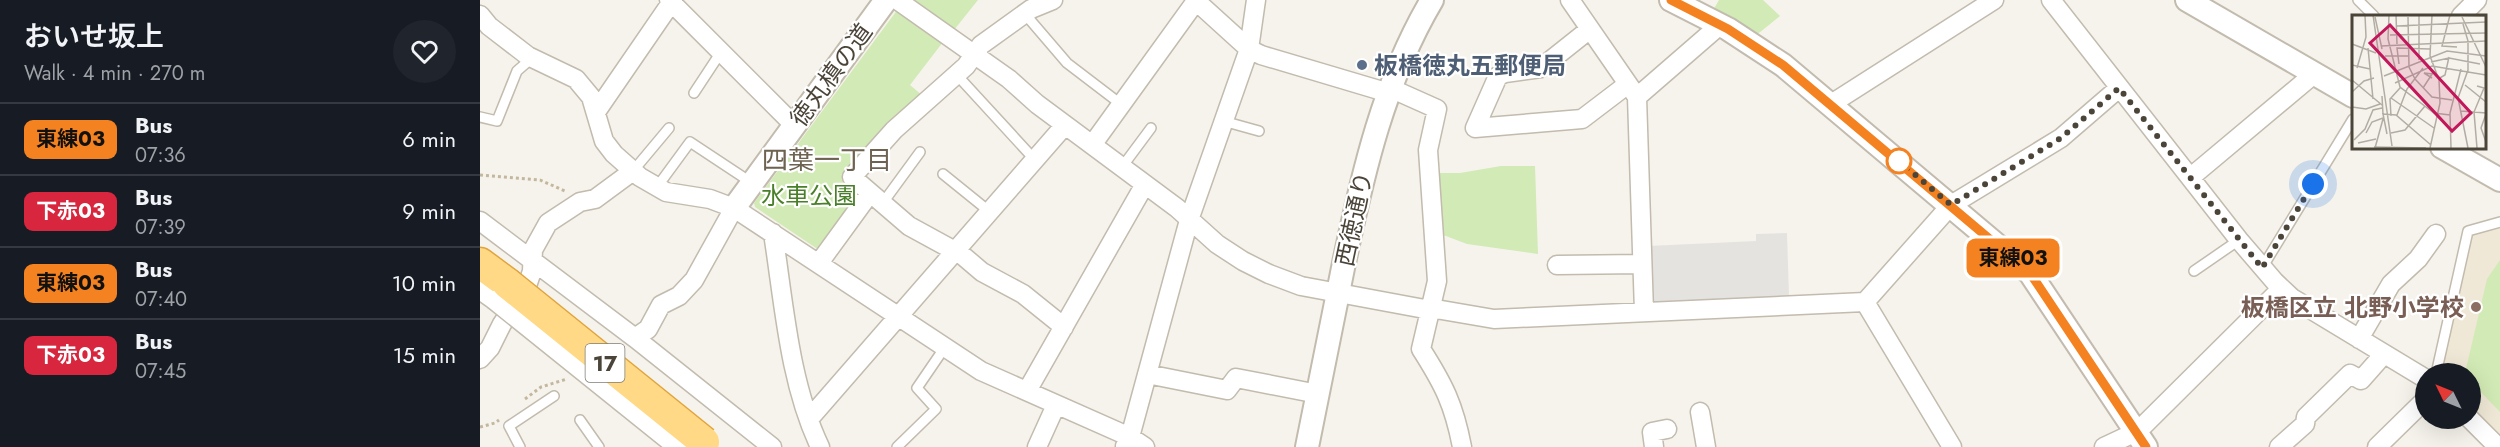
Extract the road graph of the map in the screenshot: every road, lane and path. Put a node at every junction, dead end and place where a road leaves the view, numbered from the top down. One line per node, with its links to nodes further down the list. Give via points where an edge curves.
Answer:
1 (886, 0): 39 (street, 徳丸槙の道)
2 (897, 0): 24 (street)
3 (1053, 0): 17 (street)
4 (1256, 0): 22 (street)
5 (1432, 0): 29 (street, 西徳通り)
6 (1570, 0): 21 (street)
7 (1671, 0): 16 (street)
8 (1995, 0): 15 (street)
9 (2051, 0): 28 (street)
10 (2187, 0): 27 (street)
11 (2358, 0): 19 (lane)
12 (2477, 0): 20 (street)
13 (671, 1): 23 (street); 35 (street)
14 (1196, 1): 22 (street); 34 (street)
15 (1974, 5): 33 (street)
16 (1710, 13): 30 (street); 33 (street)
17 (1025, 14): 24 (street, via 981,45); 34 (lane, via 1067,63)
18 (480, 15): 25 (street)
19 (2373, 15)
20 (2462, 15)
21 (1590, 28): 30 (street); 30 (street, via 1541,68 1498,76 1473,119 1475,128 1582,118)
22 (1250, 49): 29 (street); 37 (street)
23 (721, 52): 31 (lane); 39 (street)
24 (974, 55): 26 (street); 40 (street)
25 (533, 58): 35 (street, via 576,79 591,97); 36 (lane, via 517,71 497,120)
26 (956, 74): 47 (lane); 57 (street, via 894,130 852,177)
27 (2314, 74): 32 (street); 52 (street)
28 (2119, 88): 52 (street); 59 (street, via 2061,138)
29 (1389, 90): 78 (street, 西徳通り, via 1364,169); 80 (street, via 1442,110 1428,150 1437,281)
30 (1632, 90): 72 (street)
31 (694, 93)
32 (2352, 95)
33 (1831, 104): 59 (street)
34 (1122, 105): 44 (street)
35 (596, 112): 49 (street, via 604,141)
36 (480, 117)
37 (1223, 121): 43 (lane); 62 (street)
38 (2352, 121): 74 (lane)
39 (794, 125): 54 (street, 徳丸槙の道)
40 (1065, 125): 44 (street); 47 (street)
41 (669, 128): 49 (lane)
42 (1151, 128): 48 (lane)
43 (1259, 131)
44 (1092, 145): 48 (street)
45 (2444, 148): 53 (street)
46 (920, 152): 57 (lane)
47 (1035, 160): 61 (street)
48 (1122, 167): 55 (street)
49 (633, 171): 56 (street); 58 (street)
50 (943, 174): 61 (lane)
51 (480, 175): 58 (path, via 540,180)
52 (2191, 177): 67 (street)
53 (2500, 180)
54 (752, 183): 56 (lane, via 690,142); 60 (street, 徳丸槙の道)
55 (1145, 184): 62 (street); 83 (street)
56 (657, 187): 60 (street)
57 (876, 198): 68 (street, via 909,226); 71 (street)
58 (587, 202): 69 (street, via 580,202 548,223 533,249)
59 (1951, 205): 79 (street); 102 (street, via 2030,273)
60 (734, 208): 65 (street); 84 (street, via 694,280 679,296 661,305 648,328)
61 (990, 212): 68 (street)
62 (1189, 220): 78 (street, via 1217,244 1269,274 1301,286); 91 (street)
63 (480, 221): 69 (street)
64 (2500, 222): 89 (lane, via 2468,231)
65 (773, 233): 71 (street); 98 (street, via 794,362)
66 (2436, 234): 85 (street, via 2418,259 2391,284)
67 (2239, 240): 74 (street); 75 (lane)
68 (955, 251): 82 (street); 83 (street, via 982,272 1023,294)
69 (533, 260): 84 (street); 88 (street, via 526,289)
70 (480, 263): 76 (highway, 17)
71 (819, 263): 82 (street)
72 (1642, 264): 73 (street); 81 (street)
73 (1557, 265)
74 (2262, 268): 77 (street)
75 (2194, 271)
76 (492, 287): 104 (highway, 17)
77 (2281, 289): 85 (street); 102 (street)
78 (1338, 292): 80 (street); 93 (street, 西徳通り)
79 (1865, 302): 81 (street); 115 (street)
80 (1430, 309): 81 (street, via 1494,319); 112 (street, via 1421,350 1443,384 1456,416)
81 (1644, 312)
82 (898, 316): 86 (street); 98 (street)
83 (1064, 327): 92 (street)
84 (634, 338): 107 (street)
85 (2359, 339): 87 (street)
86 (945, 347): 92 (street, via 981,371); 109 (lane, via 917,388 936,409)
87 (2384, 354): 90 (street); 117 (street, via 2361,380 2350,374)
88 (480, 359)
89 (2438, 363)
90 (2415, 372)
91 (1147, 374): 93 (street, via 1227,390 1236,378); 103 (street)
92 (1027, 391): 95 (street)
93 (1318, 394): 111 (street, 西徳通り)
94 (554, 396): 105 (lane, via 509,426)
95 (1056, 405): 103 (street); 110 (street)
96 (2415, 410): 118 (street)
97 (1700, 412): 114 (street)
98 (809, 419): 108 (street)
99 (580, 420): 106 (lane)
100 (1667, 429): 113 (street, via 1652,432)
101 (2480, 429): 119 (street)
102 (2141, 439): 116 (street)
103 (1133, 444)
104 (697, 446)
105 (520, 447)
106 (599, 447)
107 (772, 447)
108 (820, 447)
109 (897, 447)
110 (1037, 447)
111 (1306, 447)
112 (1462, 447)
113 (1654, 447)
114 (1706, 447)
115 (1952, 447)
116 (2104, 447)
117 (2279, 447)
118 (2377, 447)
119 (2498, 447)

